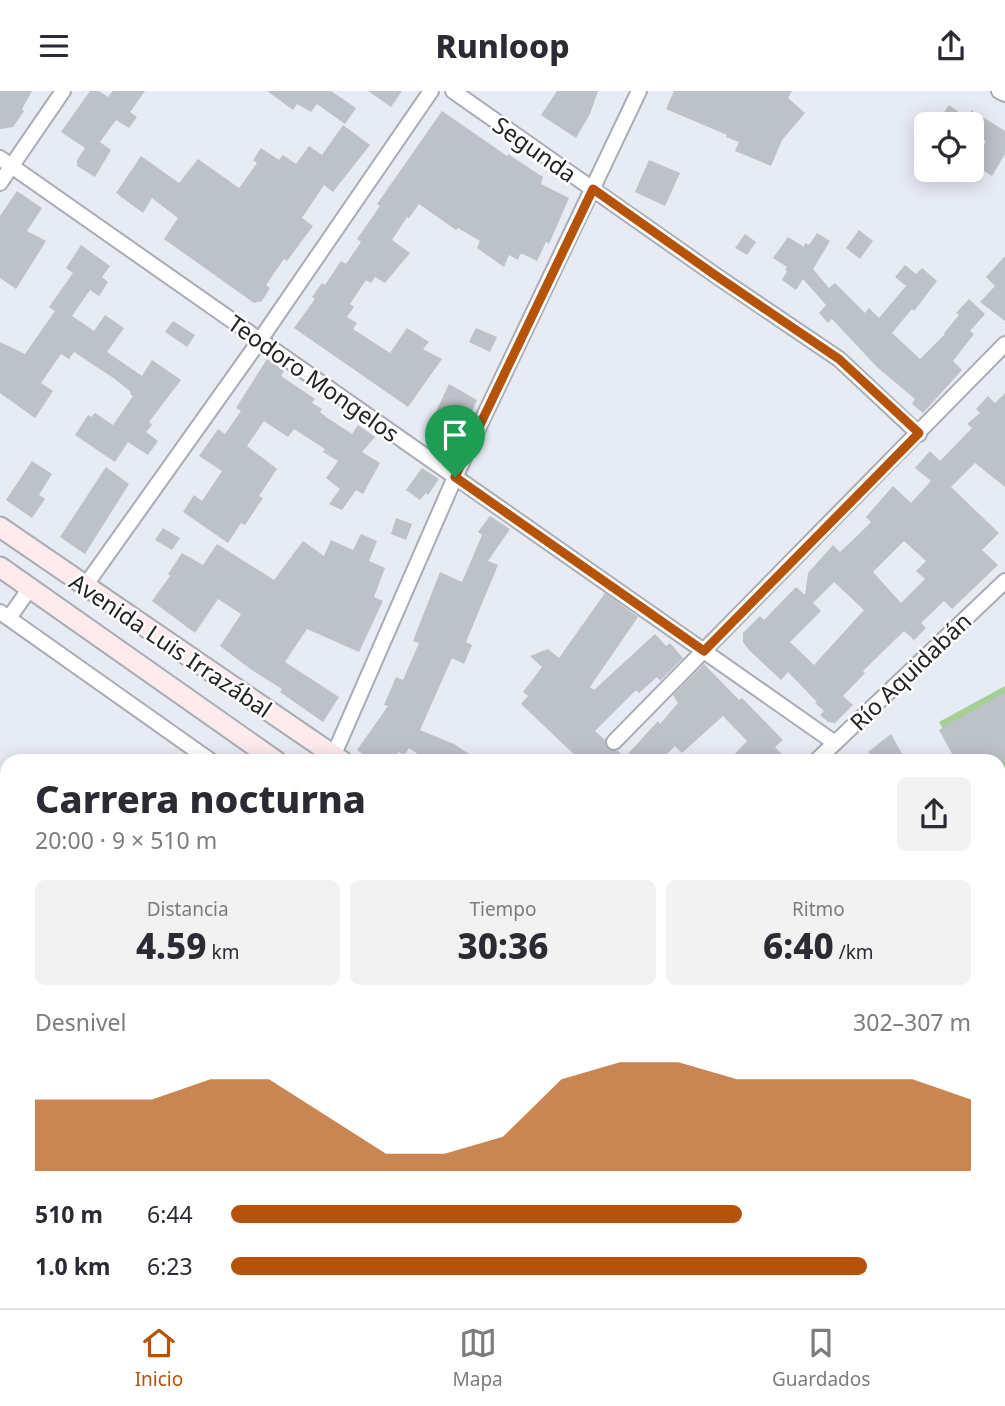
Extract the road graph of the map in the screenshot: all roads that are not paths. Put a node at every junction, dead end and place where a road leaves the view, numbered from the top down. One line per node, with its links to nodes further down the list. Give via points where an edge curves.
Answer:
1 (63, 91): 7 (street)
2 (431, 91): 10 (street)
3 (453, 91): 9 (street, Segunda)
4 (639, 91): 9 (street)
5 (999, 91): 6 (street)
6 (1005, 94)
7 (6, 162): 8 (street); 10 (street, Teodoro Mongelos)
8 (0, 183)
9 (593, 189): 12 (street, Segunda, via 839,359); 13 (street)
10 (260, 340): 13 (street, Teodoro Mongelos); 17 (street)
11 (1005, 345): 12 (street)
12 (919, 433): 20 (street)
13 (455, 477): 20 (street, Teodoro Mongelos); 26 (street)
14 (0, 527): 17 (main road, Avenida Luis Irrazábal)
15 (0, 567): 18 (main road, Avenida Luis Irrazábal)
16 (1005, 581): 22 (street, Río Aquidabán)
17 (85, 586): 25 (main road, Avenida Luis Irrazábal)
18 (30, 588): 19 (street); 24 (main road, Avenida Luis Irrazábal)
19 (5, 615): 23 (street)
20 (704, 651): 21 (street); 22 (street, Teodoro Mongelos)
21 (614, 742)
22 (835, 743): 27 (street, Río Aquidabán)
23 (201, 754)
24 (266, 754)
25 (329, 754)
26 (338, 754)
27 (823, 754)

